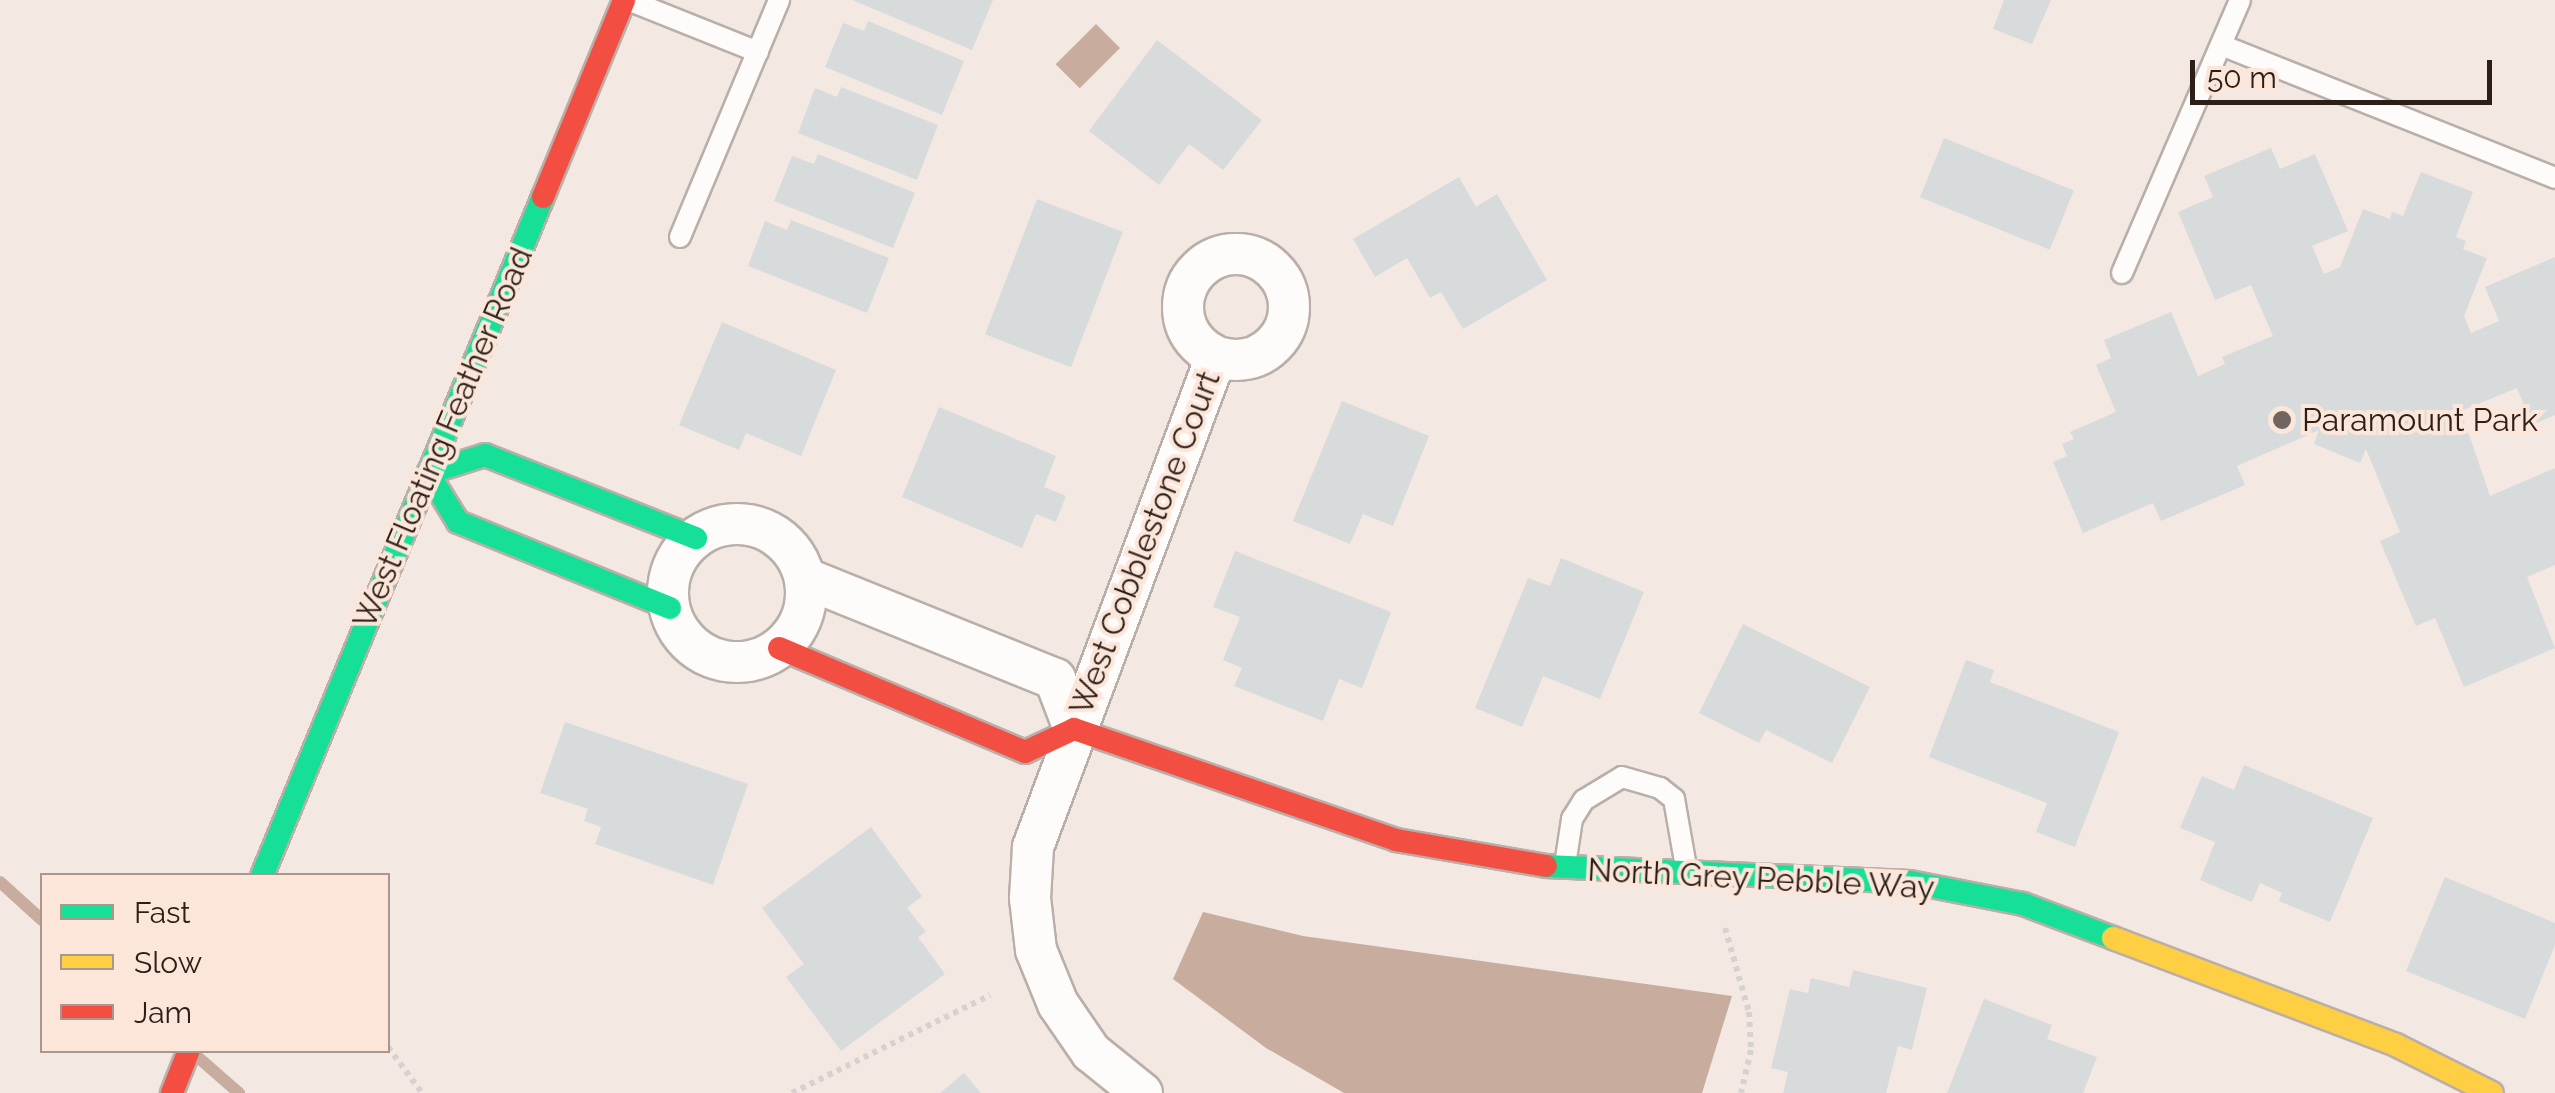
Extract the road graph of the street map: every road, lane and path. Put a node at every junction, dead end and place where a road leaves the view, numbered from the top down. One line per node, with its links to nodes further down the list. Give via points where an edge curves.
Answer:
1 (626, 0): 5 (lane); 10 (street, West Floating Feather Road)
2 (779, 0): 5 (lane)
3 (2240, 0): 4 (lane)
4 (2221, 45): 6 (lane); 8 (lane)
5 (758, 52): 7 (lane)
6 (2555, 178)
7 (680, 237)
8 (2122, 273)
9 (1216, 356): 15 (street, West Cobblestone Court)
10 (428, 473): 11 (street, via 485,455); 13 (street, via 458,522); 17 (street, West Floating Feather Road)
11 (696, 538): 12 (street, via 713,528 752,525 786,544); 13 (street, via 673,569)
12 (805, 578): 14 (street, via 802,617); 15 (street, via 1054,679)
13 (670, 608): 14 (street, via 704,654 743,662)
14 (779, 648): 15 (street, via 1025,752)
15 (1074, 729): 16 (street, North Grey Pebble Way, via 1396,840); 26 (street, West Cobblestone Court, via 1033,847 1036,950 1058,1004 1091,1052)
16 (1564, 868): 18 (street, North Grey Pebble Way); 18 (lane, via 1572,819 1584,800 1622,777 1674,799)
17 (263, 873)
18 (1687, 874): 28 (street, North Grey Pebble Way, via 1910,882 2022,904 2396,1045)
19 (1726, 928): 27 (path, via 1749,1012 1751,1050)
20 (990, 994): 25 (path)
21 (390, 1050): 24 (path)
22 (188, 1053): 23 (street)
23 (172, 1093)
24 (422, 1093)
25 (792, 1093)
26 (1142, 1093)
27 (1740, 1093)
28 (2492, 1093)

